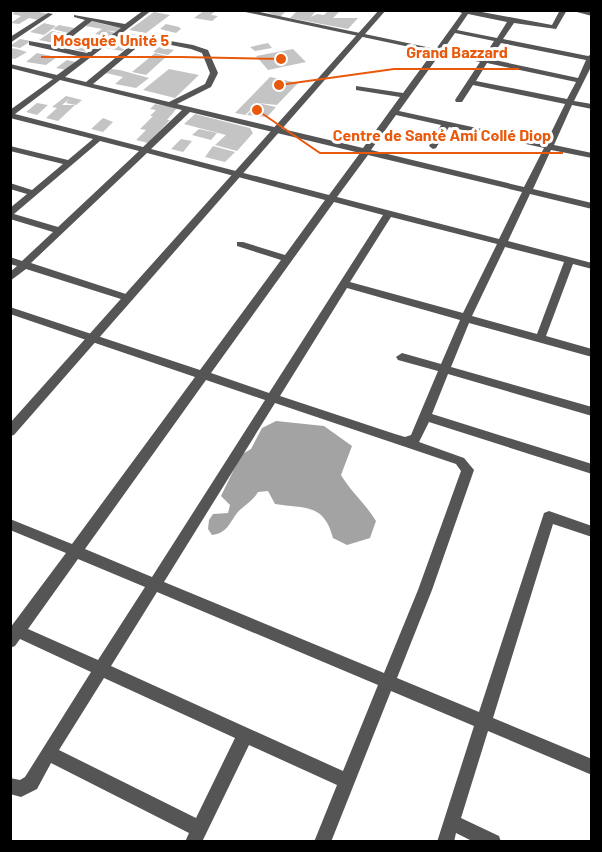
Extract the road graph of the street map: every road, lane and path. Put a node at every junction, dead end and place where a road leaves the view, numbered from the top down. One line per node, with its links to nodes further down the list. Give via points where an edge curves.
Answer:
1 (41, 10): 18 (street, via 50,14)
2 (149, 10): 14 (street)
3 (239, 10): 12 (street)
4 (292, 10): 12 (street)
5 (383, 10): 16 (street)
6 (564, 10): 13 (street, via 554,28)
7 (575, 10): 9 (street)
8 (464, 11): 13 (street); 15 (street)
9 (591, 14)
10 (76, 16): 11 (street)
11 (91, 19): 14 (street); 20 (street)
12 (282, 20): 16 (street)
13 (512, 20): 17 (street)
14 (128, 27): 22 (street)
15 (453, 31): 17 (street); 21 (street)
16 (360, 36): 21 (street); 40 (street)
17 (499, 40): 23 (street); 24 (street)
18 (10, 41)
19 (32, 43): 20 (street)
20 (53, 48): 22 (street)
21 (438, 52): 24 (street); 31 (street)
22 (89, 56): 26 (street)
23 (591, 58): 27 (street)
24 (485, 61): 27 (street); 28 (street)
25 (10, 66): 26 (street)
26 (60, 77): 29 (street); 38 (street)
27 (578, 80): 33 (street)
28 (471, 82): 32 (street); 33 (street)
29 (88, 84): 34 (street); 34 (street, via 145,38 205,52 214,73 208,85)
30 (359, 88): 31 (street)
31 (406, 96): 37 (street)
32 (459, 100)
33 (568, 102): 35 (street); 43 (street)
34 (171, 104): 36 (street)
35 (591, 107)
36 (189, 108): 40 (street); 45 (street)
37 (394, 112): 39 (street); 46 (street)
38 (10, 115): 41 (street)
39 (446, 123): 42 (street); 43 (street)
40 (278, 130): 46 (street); 49 (street)
41 (99, 138): 45 (street); 48 (street)
42 (433, 146)
43 (547, 146): 47 (street); 51 (street)
44 (10, 148): 48 (street)
45 (145, 150): 49 (street); 57 (street)
46 (366, 151): 51 (street); 53 (street)
47 (591, 156)
48 (69, 163): 52 (street)
49 (238, 174): 53 (street); 67 (street)
50 (10, 186): 52 (street)
51 (526, 190): 54 (street); 58 (street)
52 (34, 193): 56 (street)
53 (332, 198): 55 (street); 60 (street)
54 (591, 206)
55 (389, 213): 58 (street); 66 (street)
56 (10, 215): 57 (street)
57 (60, 231): 63 (street)
58 (502, 242): 62 (street); 69 (street)
59 (240, 244): 60 (street)
60 (288, 259): 75 (street)
61 (10, 260): 63 (street)
62 (570, 260): 64 (street); 71 (street)
63 (24, 265): 65 (street); 67 (street)
64 (591, 266)
65 (10, 278)
66 (344, 284): 69 (street); 76 (street)
67 (128, 298): 70 (street)
68 (10, 310): 70 (street)
69 (466, 318): 71 (street); 74 (street)
70 (93, 338): 75 (street); 79 (street)
71 (540, 339): 72 (street)
72 (591, 353)
73 (402, 357): 74 (street)
74 (447, 370): 77 (street); 78 (street)
75 (204, 375): 76 (street); 84 (street)
76 (273, 397): 80 (street); 85 (street)
77 (591, 412)
78 (426, 417): 80 (street, via 416,438); 81 (street)
79 (10, 432)
80 (405, 441): 88 (street, via 460,461 468,470 425,590)
81 (591, 469)
82 (10, 524): 84 (street)
83 (591, 532): 89 (street, via 549,517)
84 (75, 551): 85 (street); 86 (street)
85 (155, 584): 87 (street); 88 (street)
86 (14, 636): 87 (street)
87 (101, 669): 90 (street); 91 (street)
88 (386, 681): 89 (street); 93 (street)
89 (483, 722): 92 (street); 95 (street)
90 (245, 735): 93 (street); 96 (street)
91 (48, 753): 94 (street, via 31,783 21,789); 96 (street)
92 (591, 763)
93 (346, 781): 97 (street)
94 (10, 786)
95 (452, 822): 98 (street); 99 (street)
96 (196, 835)
97 (322, 842)
98 (445, 842)
99 (494, 842)

